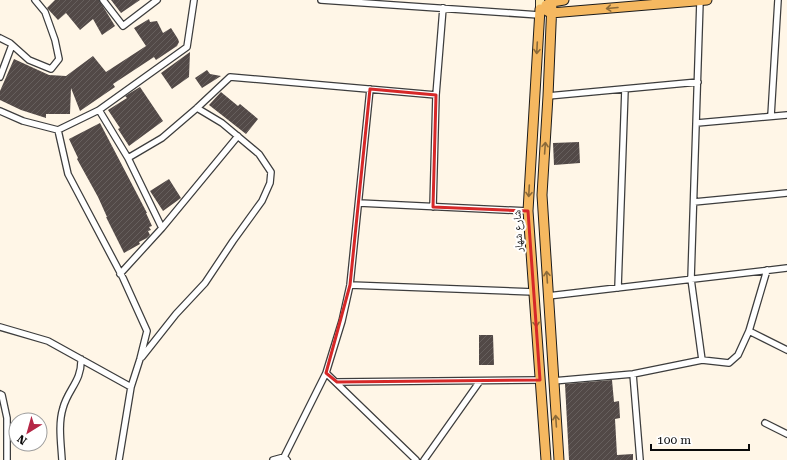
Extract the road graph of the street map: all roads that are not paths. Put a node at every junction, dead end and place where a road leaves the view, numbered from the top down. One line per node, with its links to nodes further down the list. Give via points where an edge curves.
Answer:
1 (35, 0): 14 (street, via 45,12 59,59 51,69 29,60)
2 (103, 0): 3 (street, via 123,26)
3 (157, 0)
4 (194, 0): 22 (street, via 187,47)
5 (321, 0): 10 (street)
6 (564, 0): 9 (main road)
7 (704, 0): 12 (main road, one-way to 12); 16 (street)
8 (778, 0): 25 (street)
9 (552, 1): 11 (main road); 12 (main road)
10 (444, 8): 11 (street); 19 (street)
11 (540, 8): 12 (main road); 34 (main road, شارع شهار, one-way to 34)
12 (551, 13): 20 (main road)
13 (0, 38): 14 (street)
14 (12, 45): 15 (street)
15 (0, 77)
16 (698, 82): 18 (street); 26 (street)
17 (370, 89): 19 (street); 21 (street, via 230,77); 32 (street)
18 (625, 89): 20 (street); 41 (street)
19 (436, 95): 33 (street)
20 (548, 96): 43 (main road, one-way to 20, via 542,195)
21 (197, 108): 28 (street); 29 (street, via 162,138)
22 (99, 110): 27 (street); 29 (street)
23 (0, 111): 27 (street, via 23,121)
24 (787, 115): 25 (street)
25 (771, 116): 26 (street)
26 (696, 123): 31 (street)
27 (58, 130): 38 (street, via 68,174)
28 (238, 136): 35 (street); 48 (street, via 267,164 271,172 270,183 262,201 205,283)
29 (128, 158): 35 (street)
30 (787, 193): 31 (street)
31 (694, 202): 39 (street)
32 (359, 203): 33 (street); 40 (street)
33 (433, 207): 34 (street)
34 (528, 211): 42 (main road, شارع شهار)
35 (162, 228): 38 (street)
36 (787, 268): 37 (street)
37 (767, 270): 39 (street); 45 (street)
38 (120, 274): 48 (street, via 147,331)
39 (691, 279): 41 (street); 49 (street)
40 (350, 284): 42 (street); 50 (street)
41 (618, 288): 43 (street)
42 (534, 292): 52 (main road, شارع شهار, one-way to 52)
43 (548, 296): 54 (main road)
44 (0, 327): 47 (street, via 48,341)
45 (749, 331): 46 (street); 49 (street, via 738,355 729,363)
46 (787, 350)
47 (81, 359): 56 (street); 62 (street, via 82,369 62,409)
48 (140, 359): 56 (street)
49 (702, 360): 51 (street)
50 (326, 373): 55 (street); 60 (street)
51 (632, 374): 54 (street); 69 (street)
52 (540, 380): 53 (street); 67 (main road, شارع شهار)
53 (480, 381): 55 (street); 66 (street)
54 (553, 381): 68 (main road, one-way to 54)
55 (337, 382): 65 (street)
56 (131, 387): 63 (street)
57 (0, 394): 61 (street, via 7,418)
58 (764, 423): 59 (street)
59 (787, 434)
60 (286, 459): 64 (street)
61 (7, 460)
62 (62, 460)
63 (118, 460)
64 (273, 460)
65 (416, 460)
66 (424, 460)
67 (546, 460)
68 (559, 460)
69 (640, 460)

